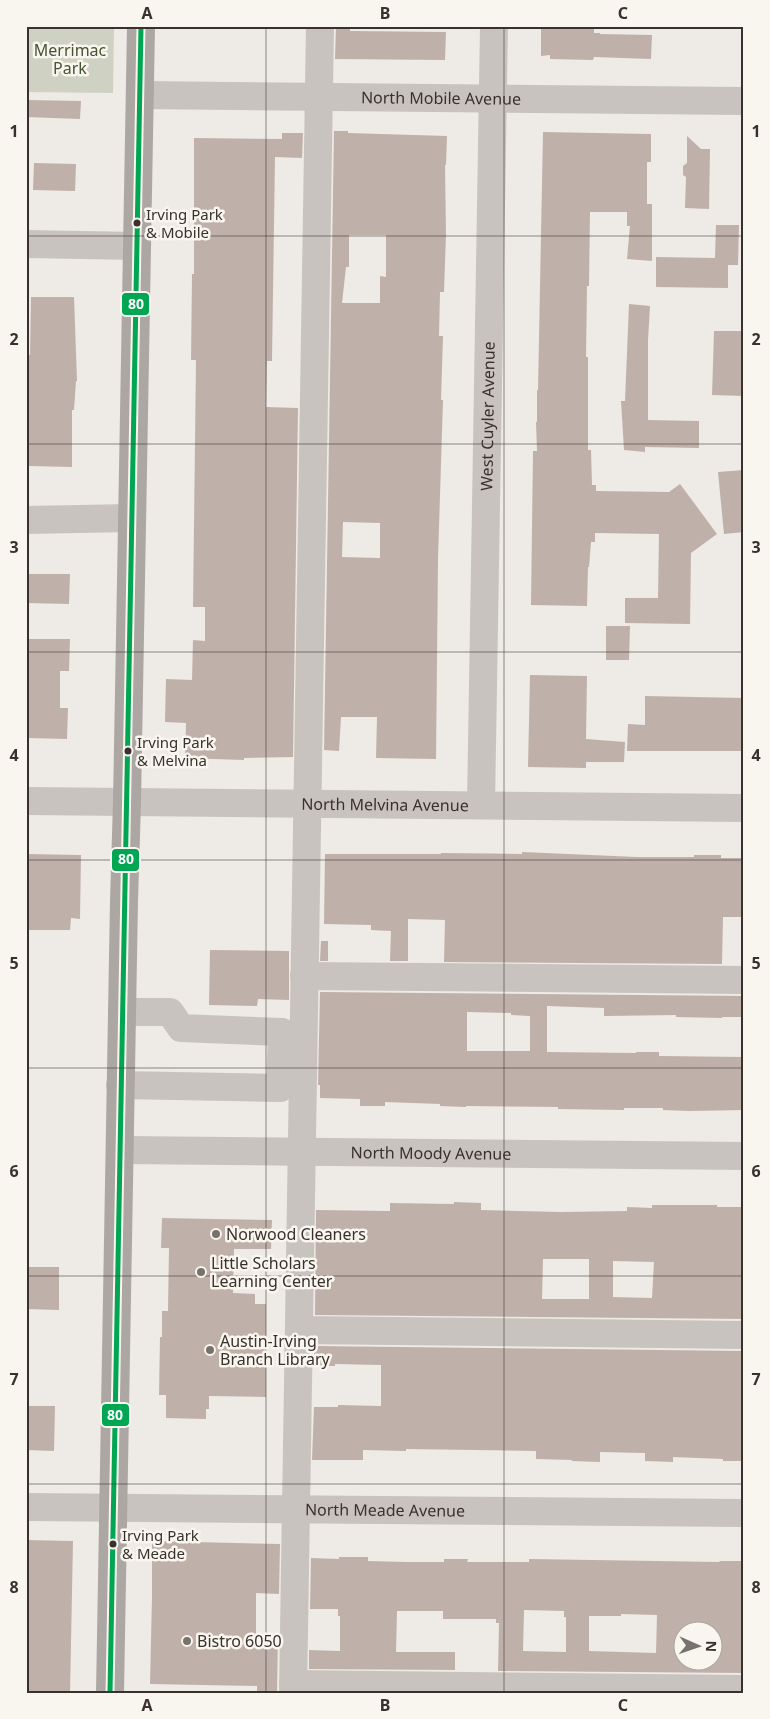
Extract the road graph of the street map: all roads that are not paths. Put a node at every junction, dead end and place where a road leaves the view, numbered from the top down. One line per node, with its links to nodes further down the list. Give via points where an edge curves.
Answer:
1 (141, 26): 4 (main road)
2 (320, 26): 5 (street)
3 (494, 26): 6 (street, West Cuyler Avenue)
4 (140, 96): 5 (street, North Mobile Avenue); 9 (main road)
5 (319, 97): 6 (street, North Mobile Avenue); 14 (street)
6 (493, 99): 7 (street, North Mobile Avenue); 15 (street, West Cuyler Avenue)
7 (744, 101)
8 (26, 244): 9 (street)
9 (137, 246): 10 (main road)
10 (132, 518): 11 (street); 13 (main road)
11 (26, 520)
12 (26, 801): 13 (street, North Melvina Avenue)
13 (127, 802): 14 (street, North Melvina Avenue); 19 (main road)
14 (307, 803): 15 (street, North Melvina Avenue); 17 (street)
15 (481, 805): 16 (street, North Melvina Avenue)
16 (744, 808)
17 (304, 976): 18 (street); 20 (street)
18 (744, 980)
19 (122, 1012): 20 (street, via 170,1012 181,1028); 21 (main road)
20 (293, 1032): 21 (street, via 280,1088); 23 (street)
21 (120, 1085): 22 (main road)
22 (120, 1150): 23 (street, North Moody Avenue); 28 (main road)
23 (302, 1152): 24 (street, North Moody Avenue); 25 (street)
24 (744, 1156)
25 (299, 1330): 26 (street); 29 (street)
26 (744, 1335)
27 (26, 1506): 28 (street, North Meade Avenue)
28 (114, 1507): 29 (street, North Meade Avenue); 33 (main road)
29 (296, 1509): 30 (street, North Meade Avenue); 31 (street)
30 (744, 1513)
31 (293, 1688): 32 (street)
32 (744, 1689)
33 (110, 1693)

